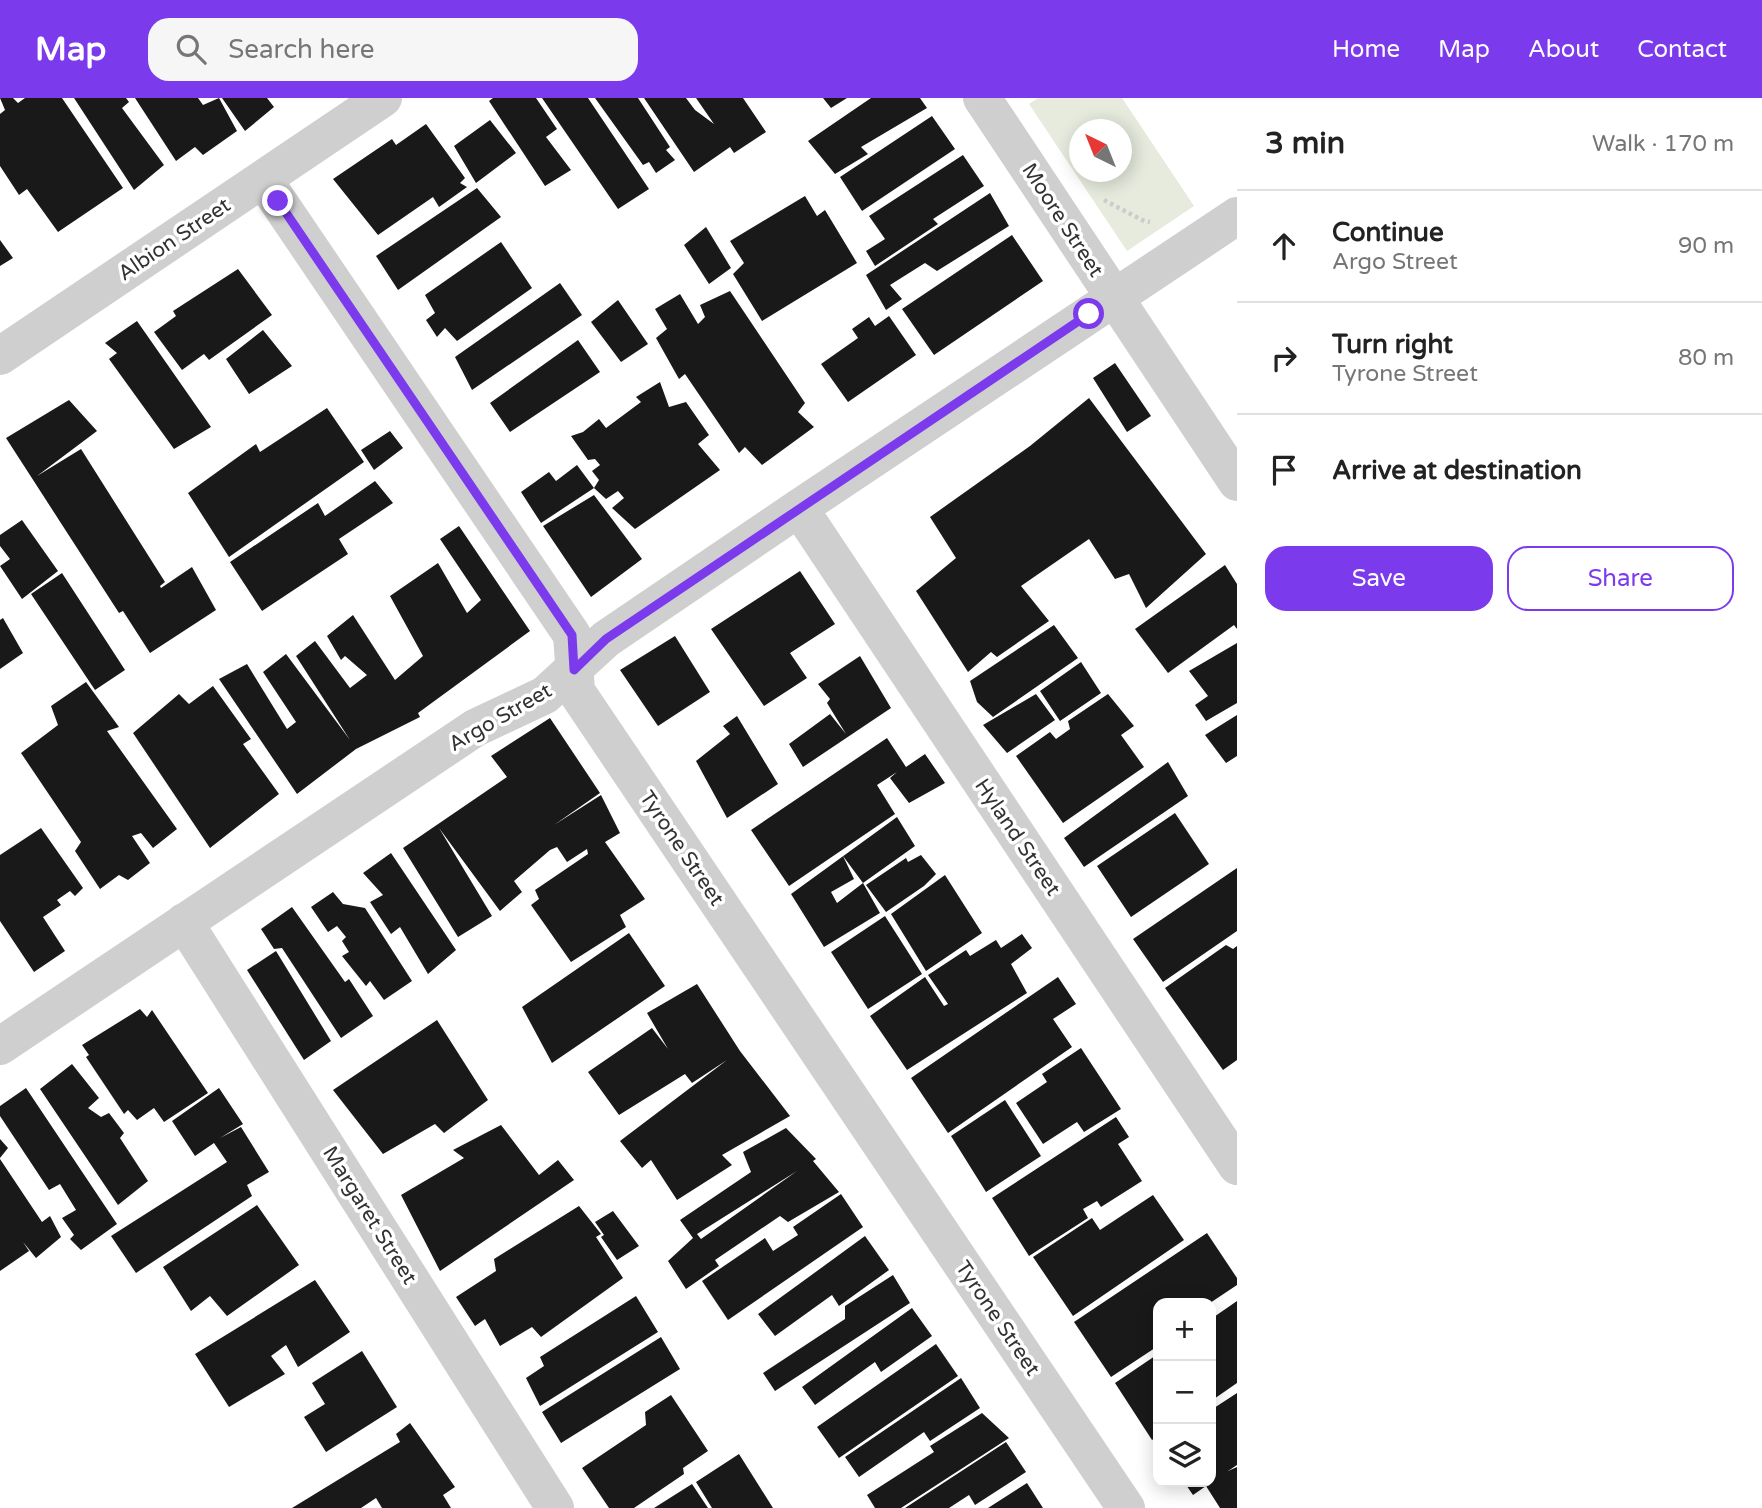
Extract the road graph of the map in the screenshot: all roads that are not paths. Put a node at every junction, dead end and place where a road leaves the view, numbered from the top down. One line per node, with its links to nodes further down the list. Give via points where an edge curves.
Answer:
1 (383, 98): 3 (street, Albion Street)
2 (982, 98): 5 (street, Moore Street)
3 (262, 179): 6 (street, Albion Street); 9 (street, Tyrone Street, via 572,635)
4 (1237, 216): 5 (street, Argo Street)
5 (1113, 298): 7 (street, Moore Street); 8 (street, Argo Street)
6 (0, 356)
7 (1237, 482)
8 (799, 508): 9 (street, Argo Street, via 606,639); 12 (street, Hyland Street)
9 (574, 670): 10 (street, Argo Street, via 545,695 475,728); 14 (street, Tyrone Street, via 576,691)
10 (184, 922): 11 (street, Argo Street); 13 (street, Margaret Street)
11 (0, 1046)
12 (1237, 1166)
13 (555, 1508)
14 (1126, 1508)

